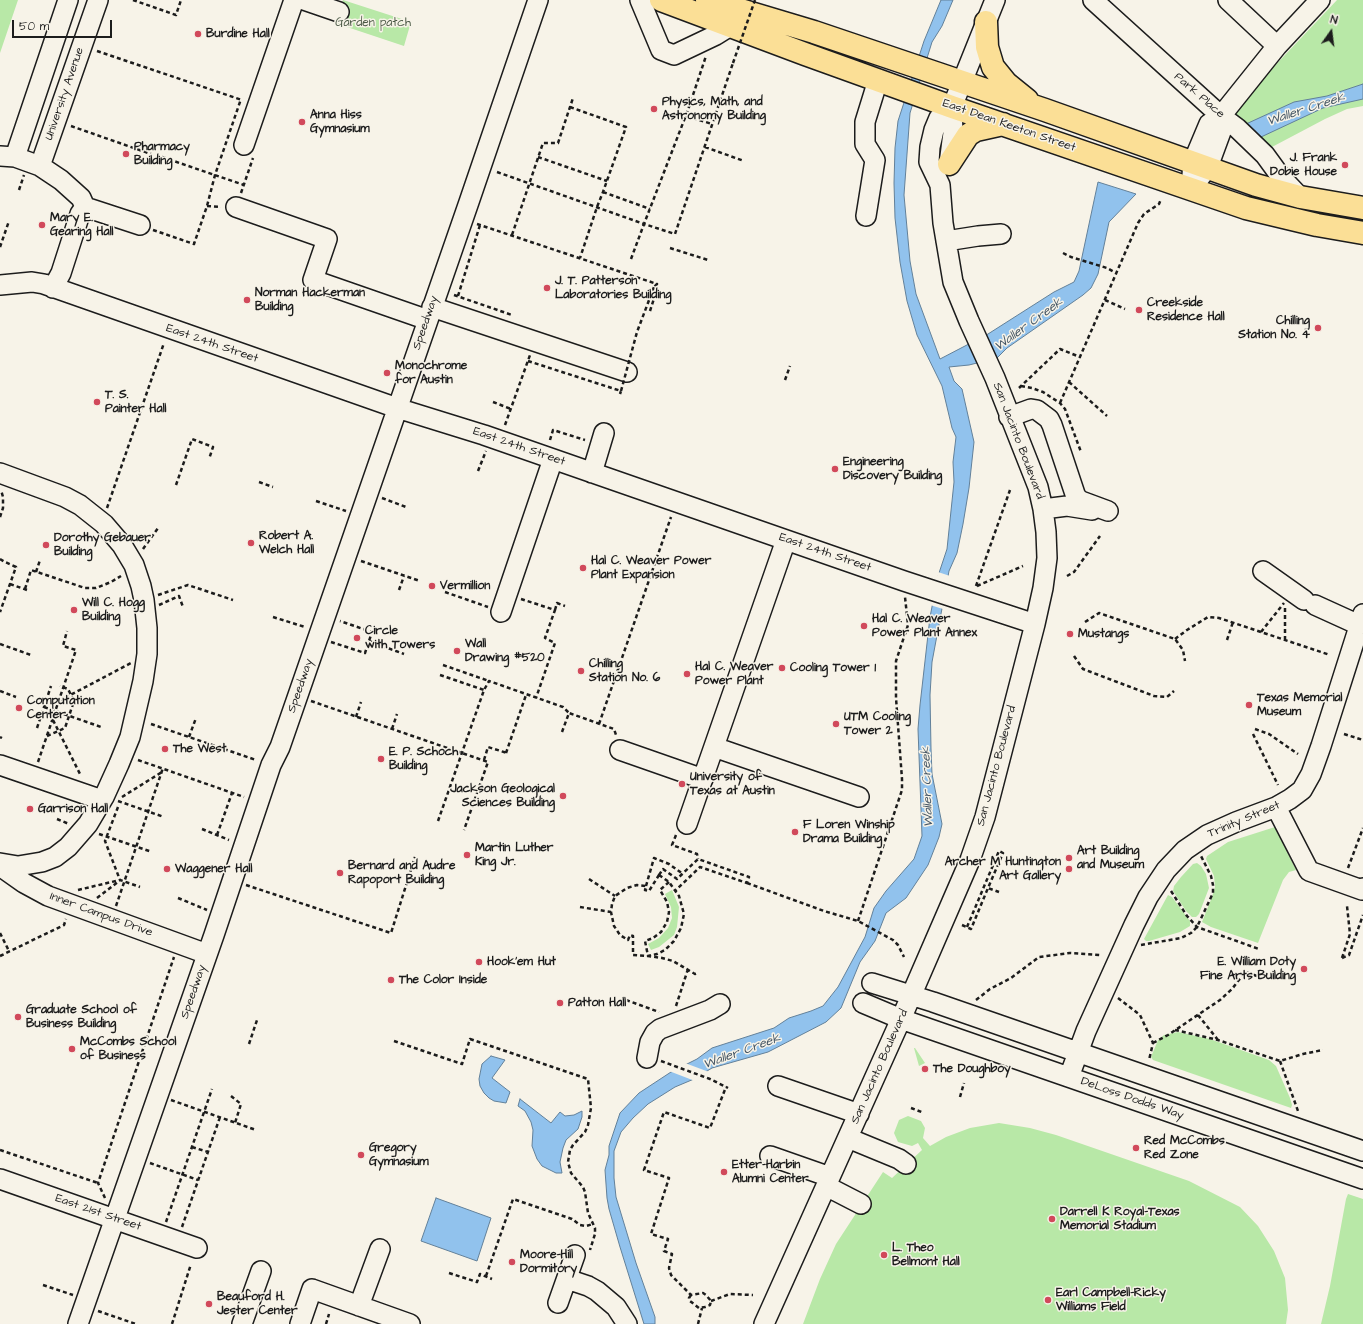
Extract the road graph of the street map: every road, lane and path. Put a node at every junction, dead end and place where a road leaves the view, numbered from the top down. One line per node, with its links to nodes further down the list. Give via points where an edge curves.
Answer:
1 (68, 0): 19 (street)
2 (98, 0): 20 (street, University Avenue)
3 (133, 0): 4 (path, via 176,15)
4 (181, 0)
5 (294, 0): 27 (street)
6 (304, 0): 16 (street)
7 (538, 0): 65 (street, Speedway)
8 (640, 0): 18 (street, via 661,50 674,55)
9 (661, 0): 18 (main road, East Dean Keeton Street)
10 (706, 0): 25 (main road, via 814,32)
11 (755, 0): 33 (path, bridge)
12 (995, 0): 17 (street, San Jacinto Boulevard)
13 (1093, 0): 32 (street, Park Place)
14 (1228, 0): 21 (street)
15 (1320, 0): 21 (street)
16 (339, 12)
17 (986, 22): 25 (street, San Jacinto Boulevard); 30 (main road, via 987,47 993,67 1022,97)
18 (732, 25): 24 (main road, East Dean Keeton Street)
19 (59, 27): 20 (street); 39 (street)
20 (86, 36): 46 (street, University Avenue)
21 (1277, 46): 32 (street)
22 (96, 51): 27 (path)
23 (706, 58): 31 (path)
24 (878, 80): 29 (main road, East Dean Keeton Street); 66 (street, via 865,122 865,144 875,160)
25 (961, 82): 29 (street, San Jacinto Boulevard); 30 (main road)
26 (573, 98): 28 (path)
27 (250, 102): 36 (street); 48 (path)
28 (570, 107): 41 (path, via 558,143 543,143); 50 (path, via 626,127)
29 (952, 107): 34 (main road, East Dean Keeton Street); 43 (street, San Jacinto Boulevard, via 953,133); 53 (street, San Jacinto Boulevard, via 939,118 930,147 929,162)
30 (1045, 110): 45 (main road)
31 (686, 116): 33 (path); 64 (path)
32 (1221, 116): 45 (street, via 1222,129); 58 (street, Park Place, via 1266,155 1281,177)
33 (712, 124): 37 (path)
34 (1003, 124): 43 (main road, via 976,130 968,135); 55 (main road, East Dean Keeton Street)
35 (71, 126): 38 (path)
36 (244, 145)
37 (705, 147): 42 (path); 68 (path, via 675,234)
38 (151, 154)
39 (7, 157): 46 (street)
40 (162, 157): 48 (path)
41 (538, 157): 50 (path); 51 (path)
42 (744, 161)
43 (949, 164): 53 (street, San Jacinto Boulevard)
44 (251, 165): 49 (path)
45 (1200, 165): 55 (street); 58 (main road)
46 (40, 166): 60 (street, via 82,198)
47 (497, 172): 51 (path)
48 (215, 175): 52 (path); 69 (path, via 194,244)
49 (247, 175)
50 (607, 181): 57 (path)
51 (530, 184): 62 (path); 72 (path)
52 (244, 185)
53 (940, 185): 73 (street, San Jacinto Boulevard)
54 (20, 186): 56 (path)
55 (1191, 189): 70 (main road, East Dean Keeton Street, via 1246,208)
56 (19, 190)
57 (603, 192): 62 (path); 64 (path)
58 (1300, 197): 63 (main road)
59 (1161, 199): 80 (path, via 1159,204 1144,214 1138,223)
60 (85, 207): 69 (street); 82 (street, via 80,214 61,273)
61 (236, 207): 86 (street, via 327,239 313,280)
62 (596, 207): 68 (path); 77 (path)
63 (1363, 208)
64 (650, 209): 68 (path)
65 (471, 215): 72 (path); 84 (path); 86 (street, Speedway)
66 (866, 216)
67 (9, 221): 74 (path)
68 (644, 224): 78 (path)
69 (140, 226)
70 (1363, 233)
71 (1001, 234): 73 (street)
72 (512, 235): 77 (path)
73 (946, 241): 102 (street, San Jacinto Boulevard, via 953,282)
74 (0, 247)
75 (670, 248): 79 (path)
76 (1064, 253): 80 (path)
77 (580, 258): 100 (path, bridge, via 657,284 637,332 620,392 528,360 527,370)
78 (631, 259)
79 (708, 260)
80 (1116, 273): 85 (path)
81 (0, 285): 82 (street, East 24th Street, via 32,282)
82 (53, 288): 99 (street, East 24th Street)
83 (657, 290): 88 (path)
84 (458, 296): 86 (path); 89 (path)
85 (1104, 300): 87 (path); 91 (path)
86 (433, 306): 93 (street); 99 (street, Speedway)
87 (1125, 309)
88 (650, 311)
89 (512, 315)
90 (165, 339): 125 (path)
91 (1080, 357): 95 (path); 96 (path, via 1060,349)
92 (790, 366): 94 (path)
93 (627, 372)
94 (785, 380)
95 (1069, 382): 98 (path); 101 (path)
96 (1019, 388)
97 (493, 402): 100 (path)
98 (1060, 403)
99 (397, 408): 105 (street, East 24th Street); 118 (street, Speedway)
100 (511, 409): 103 (path)
101 (1107, 416)
102 (1010, 417): 121 (street, San Jacinto Boulevard, via 1036,481); 121 (street, via 1031,409 1038,410 1049,419 1076,497 1107,512 1067,506)
103 (506, 425)
104 (604, 434): 112 (street)
105 (491, 438): 109 (street, East 24th Street); 110 (path)
106 (550, 440): 107 (path, via 554,430)
107 (584, 440)
108 (209, 459): 114 (path, via 213,447 192,439)
109 (553, 459): 112 (street, East 24th Street); 144 (street)
110 (478, 471)
111 (0, 473): 125 (street, via 65,497)
112 (592, 473): 128 (street, East 24th Street)
113 (260, 482): 116 (path)
114 (176, 485)
115 (0, 486): 124 (path, via 3,508)
116 (273, 487)
117 (1010, 490): 133 (path, via 976,586)
118 (368, 493): 120 (path); 123 (street, Speedway)
119 (316, 501): 123 (path)
120 (406, 507)
121 (1043, 509): 156 (street, San Jacinto Boulevard, via 1047,558)
122 (672, 515): 195 (path)
123 (360, 516): 129 (street, Speedway)
124 (0, 517)
125 (102, 522): 132 (street, via 114,534)
126 (158, 528): 132 (path)
127 (1100, 536): 137 (path, via 1074,572)
128 (786, 540): 140 (street, East 24th Street); 207 (street)
129 (346, 555): 136 (path); 157 (street, Speedway)
130 (0, 559): 139 (path, via 16,567)
131 (40, 560): 135 (path)
132 (134, 565): 135 (path, via 111,582 96,588 85,588); 148 (street)
133 (1023, 566)
134 (1263, 570): 153 (street, via 1310,602)
135 (36, 572): 139 (path, via 31,570 26,589)
136 (404, 576): 138 (path); 141 (path)
137 (1067, 576)
138 (420, 582)
139 (10, 584): 150 (path)
140 (911, 589): 156 (street, East 24th Street, via 968,602); 269 (path, via 908,625 896,661 902,790)
141 (399, 590)
142 (167, 591): 145 (path, via 188,585)
143 (445, 592): 151 (path)
144 (507, 594): 149 (path); 151 (street)
145 (232, 600)
146 (565, 606): 149 (path, via 557,603)
147 (183, 607): 148 (path, via 179,596)
148 (146, 610): 165 (street)
149 (555, 610): 183 (path, via 545,638 555,643)
150 (0, 612)
151 (501, 612)
152 (273, 617): 157 (path)
153 (1361, 620): 223 (street, Trinity Street, via 1311,774 1302,790)
154 (1085, 622): 160 (path, via 1099,613)
155 (1233, 622): 159 (path); 160 (path, via 1208,617); 161 (path)
156 (1035, 624): 287 (street, San Jacinto Boulevard, via 984,817 967,866)
157 (321, 628): 163 (path, via 372,632); 163 (path, via 365,653); 182 (street, Speedway)
158 (67, 631): 175 (path, via 63,646 76,650)
159 (1261, 632): 162 (path); 162 (path, via 1285,601)
160 (1176, 639): 170 (path, via 1183,650)
161 (1227, 640)
162 (1285, 640): 168 (path)
163 (369, 642): 166 (path)
164 (0, 644): 167 (path)
165 (147, 654): 180 (path); 221 (street, via 130,737)
166 (404, 654)
167 (31, 655)
168 (1330, 655)
169 (1074, 656): 178 (path, via 1083,669 1154,696 1167,697)
170 (1185, 661)
171 (443, 665): 173 (path)
172 (440, 675): 176 (path)
173 (489, 682): 176 (path); 179 (path)
174 (51, 686): 186 (path)
175 (62, 686): 180 (path, via 68,689); 184 (path)
176 (484, 690): 209 (path)
177 (0, 691): 181 (path)
178 (1174, 691)
179 (526, 694): 183 (path); 212 (path, via 507,753 488,747)
180 (71, 695): 184 (path); 190 (path, via 74,701)
181 (16, 697)
182 (297, 697): 191 (path); 214 (street, Speedway)
183 (536, 698): 188 (path, via 563,707)
184 (59, 701): 187 (path)
185 (361, 702): 191 (path)
186 (44, 707): 187 (path); 197 (path)
187 (55, 711): 190 (path); 193 (path)
188 (569, 713): 195 (path); 201 (path)
189 (397, 714): 198 (path)
190 (69, 716): 196 (path); 200 (path, via 65,728)
191 (356, 717): 198 (path)
192 (196, 718): 205 (path)
193 (53, 720): 200 (path); 204 (path)
194 (151, 724): 205 (path)
195 (599, 724): 208 (path, via 614,729)
196 (100, 727)
197 (37, 728)
198 (392, 729): 209 (path)
199 (1255, 729): 210 (path, via 1269,734)
200 (58, 731): 204 (path); 221 (path)
201 (562, 732)
202 (1253, 734): 218 (path)
203 (1344, 734): 206 (path)
204 (47, 736): 216 (path)
205 (189, 737): 214 (path)
206 (1363, 740)
207 (714, 747): 217 (street); 220 (street)
208 (620, 750): 217 (street)
209 (462, 753): 212 (path); 227 (path)
210 (1298, 754)
211 (138, 760): 215 (path)
212 (484, 760): 232 (path, via 488,762)
213 (0, 765): 216 (street)
214 (271, 765): 222 (street, Speedway)
215 (163, 770): 219 (path); 221 (path, via 122,797); 224 (path)
216 (33, 776): 221 (street)
217 (703, 779): 228 (street)
218 (1278, 785)
219 (232, 792): 222 (path); 233 (path)
220 (859, 797)
221 (105, 799): 224 (path); 230 (street); 234 (path)
222 (259, 802): 235 (street, Speedway)
223 (1276, 807): 256 (street, via 1309,871 1362,890); 304 (street, Trinity Street, via 1207,835 1185,850 1166,870 1134,925)
224 (148, 812): 225 (path); 236 (path)
225 (164, 817)
226 (57, 819): 230 (path)
227 (438, 821)
228 (687, 824)
229 (1363, 828): 244 (path)
230 (84, 829): 234 (path); 242 (street, via 55,857 18,866)
231 (202, 829): 233 (path)
232 (464, 830)
233 (217, 835): 235 (path)
234 (107, 836): 236 (path); 248 (path, via 105,841)
235 (244, 845): 249 (street, Speedway)
236 (136, 846): 238 (path); 250 (path)
237 (677, 847): 241 (path, via 697,854)
238 (152, 852)
239 (1201, 856): 272 (path, via 1211,876 1213,893)
240 (415, 857): 249 (path, via 391,933)
241 (698, 860): 245 (path); 252 (path, via 749,877)
242 (0, 863)
243 (0, 866): 262 (street, Inner Campus Drive, via 48,896)
244 (1348, 868)
245 (682, 874): 246 (path, via 677,879 663,869); 253 (path, via 669,864 654,858)
246 (659, 875): 251 (path); 253 (path, via 649,891 645,890)
247 (589, 879): 260 (path)
248 (120, 880): 250 (path); 262 (path); 262 (path)
249 (232, 880): 278 (street, Speedway)
250 (124, 882): 254 (path); 268 (path)
251 (669, 882): 258 (path); 281 (path, via 660,890 667,902 667,922 661,932 645,941)
252 (747, 883): 258 (path, via 700,867); 269 (path, via 824,912)
253 (646, 886): 260 (path, via 627,888)
254 (140, 887)
255 (988, 888): 259 (path); 271 (path, via 971,929); 271 (path, via 1003,853 999,851)
256 (1363, 888)
257 (1170, 889): 272 (path)
258 (676, 890): 281 (path, via 683,910 681,928 665,950)
259 (1000, 892)
260 (615, 896): 266 (path)
261 (178, 898): 263 (path)
262 (77, 901): 268 (street, Inner Campus Drive); 277 (path, via 64,924)
263 (193, 904)
264 (1347, 906): 267 (path, via 1350,934 1342,958 1349,955)
265 (580, 907): 266 (path)
266 (611, 912): 281 (path, via 614,926 620,935 628,940 630,935 633,936 633,955)
267 (1363, 915)
268 (112, 919): 274 (street, Inner Campus Drive)
269 (858, 921): 282 (path, via 893,940 898,944)
270 (962, 925): 271 (path)
271 (967, 927)
272 (1197, 927): 275 (path, via 1181,938); 276 (path)
273 (0, 933): 277 (path)
274 (179, 944): 278 (street, Inner Campus Drive); 340 (path)
275 (1139, 946)
276 (1259, 949)
277 (9, 951): 280 (path)
278 (207, 954): 312 (street, Speedway)
279 (1100, 955): 290 (path, via 1070,953 1038,957)
280 (0, 956)
281 (648, 956): 283 (path, via 673,961)
282 (904, 957)
283 (688, 969): 284 (path, via 695,974); 293 (path)
284 (698, 973)
285 (1257, 976): 295 (path, via 1245,972 1220,1000)
286 (872, 983): 287 (street)
287 (912, 995): 296 (street, San Jacinto Boulevard); 304 (street)
288 (1118, 998): 301 (path, via 1140,1015)
289 (626, 1000): 294 (path)
290 (976, 1000)
291 (863, 1003): 296 (street, DeLoss Dodds Way)
292 (720, 1004): 305 (street, via 655,1033 650,1042)
293 (674, 1010)
294 (666, 1014)
295 (1198, 1015): 298 (path); 299 (path)
296 (901, 1019): 308 (street, DeLoss Dodds Way); 320 (street, San Jacinto Boulevard)
297 (258, 1020): 302 (path)
298 (1175, 1030): 299 (path); 301 (path)
299 (1218, 1040): 307 (path)
300 (394, 1041): 344 (path, via 462,1064 470,1039 588,1078 591,1108 588,1125 570,1150 568,1162 571,1173 583,1187)
301 (1153, 1043): 306 (path)
302 (249, 1044)
303 (1323, 1050): 307 (path)
304 (1078, 1052): 308 (street, Trinity Street); 315 (street)
305 (654, 1060): 356 (path, via 727,1087 710,1128 664,1112 644,1170 669,1178 651,1234 668,1239 664,1251 672,1254 669,1268 671,1275)
306 (1149, 1060)
307 (1280, 1061): 318 (path)
308 (1069, 1077): 323 (street, DeLoss Dodds Way)
309 (964, 1083): 314 (path)
310 (778, 1086): 320 (street)
311 (212, 1089): 317 (path)
312 (157, 1096): 317 (path); 333 (street, Speedway)
313 (231, 1096): 322 (path, via 241,1104)
314 (960, 1097)
315 (1222, 1102): 323 (street); 325 (street)
316 (911, 1108): 319 (path)
317 (204, 1112): 321 (path); 327 (path)
318 (1299, 1112)
319 (924, 1113)
320 (858, 1114): 326 (street, San Jacinto Boulevard)
321 (220, 1118): 322 (path); 330 (path)
322 (235, 1123): 324 (path)
323 (1214, 1127): 332 (street, DeLoss Dodds Way)
324 (256, 1130)
325 (1307, 1131): 329 (street); 332 (street)
326 (848, 1138): 334 (street); 339 (street, San Jacinto Boulevard)
327 (192, 1147): 330 (path); 335 (path)
328 (0, 1150): 340 (path)
329 (1363, 1151)
330 (208, 1152): 338 (path)
331 (770, 1156): 339 (street)
332 (1297, 1156): 337 (street, DeLoss Dodds Way)
333 (135, 1158): 335 (path); 342 (street, Speedway)
334 (906, 1164)
335 (182, 1175): 338 (path); 343 (path)
336 (0, 1179): 342 (street, East 21st Street)
337 (1363, 1179)
338 (198, 1180): 345 (path)
339 (828, 1182): 341 (street); 373 (street, San Jacinto Boulevard)
340 (98, 1183): 342 (path)
341 (861, 1204)
342 (110, 1211): 347 (street, East 21st Street); 360 (street, Speedway)
343 (166, 1223)
344 (593, 1224): 348 (path, via 595,1234); 351 (path, via 580,1225 572,1219 513,1199)
345 (182, 1228)
346 (380, 1249): 361 (street)
347 (194, 1256): 366 (path)
348 (581, 1256): 353 (street)
349 (261, 1271): 367 (street)
350 (449, 1273): 351 (path, via 477,1282 480,1274)
351 (486, 1276): 352 (path)
352 (492, 1279)
353 (567, 1279): 359 (street); 371 (street, via 597,1291 616,1307)
354 (43, 1285): 355 (path)
355 (56, 1289)
356 (691, 1295): 358 (path, via 703,1293); 362 (path, via 690,1301)
357 (752, 1295): 358 (path, via 730,1294)
358 (711, 1301): 362 (path)
359 (558, 1303)
360 (84, 1306): 364 (street, Speedway); 365 (path)
361 (359, 1306): 368 (street, via 312,1289); 370 (street)
362 (702, 1308): 372 (path)
363 (329, 1314): 369 (path)
364 (78, 1324)
365 (136, 1324)
366 (172, 1324)
367 (242, 1324)
368 (300, 1324)
369 (326, 1324)
370 (410, 1324)
371 (628, 1324)
372 (698, 1324)
373 (764, 1324)

